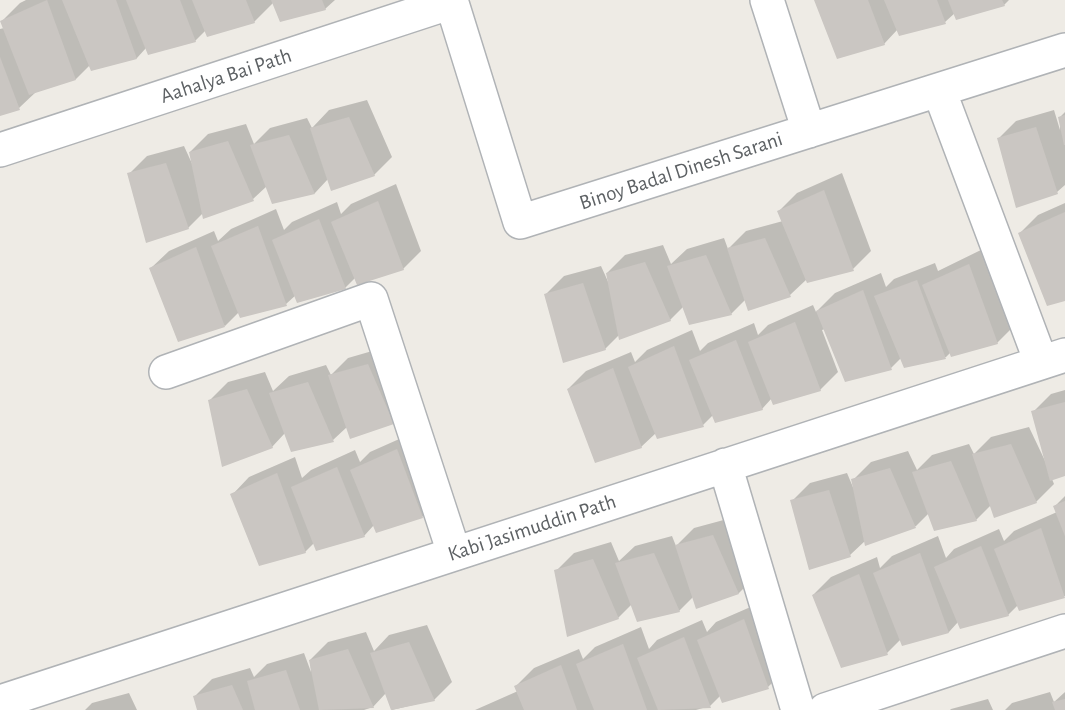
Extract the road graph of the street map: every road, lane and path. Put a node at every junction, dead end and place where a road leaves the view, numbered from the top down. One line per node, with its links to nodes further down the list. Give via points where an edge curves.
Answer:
1 (767, 0): 5 (street)
2 (451, 1): 5 (street, Binoy Badal Dinesh Sarani, via 520,222); 6 (street, Aahalya Bai Path)
3 (1065, 50): 4 (street, Binoy Badal Dinesh Sarani)
4 (939, 90): 5 (street, Binoy Badal Dinesh Sarani); 7 (street)
5 (809, 130)
6 (0, 150)
7 (1053, 358): 9 (street, Kabi Jasimuddin Path)
8 (166, 372): 10 (street, via 371,299)
9 (725, 465): 10 (street, Kabi Jasimuddin Path); 13 (street)
10 (454, 553): 12 (street, Kabi Jasimuddin Path)
11 (1065, 631): 14 (street)
12 (0, 702)
13 (798, 710)
14 (825, 710)

